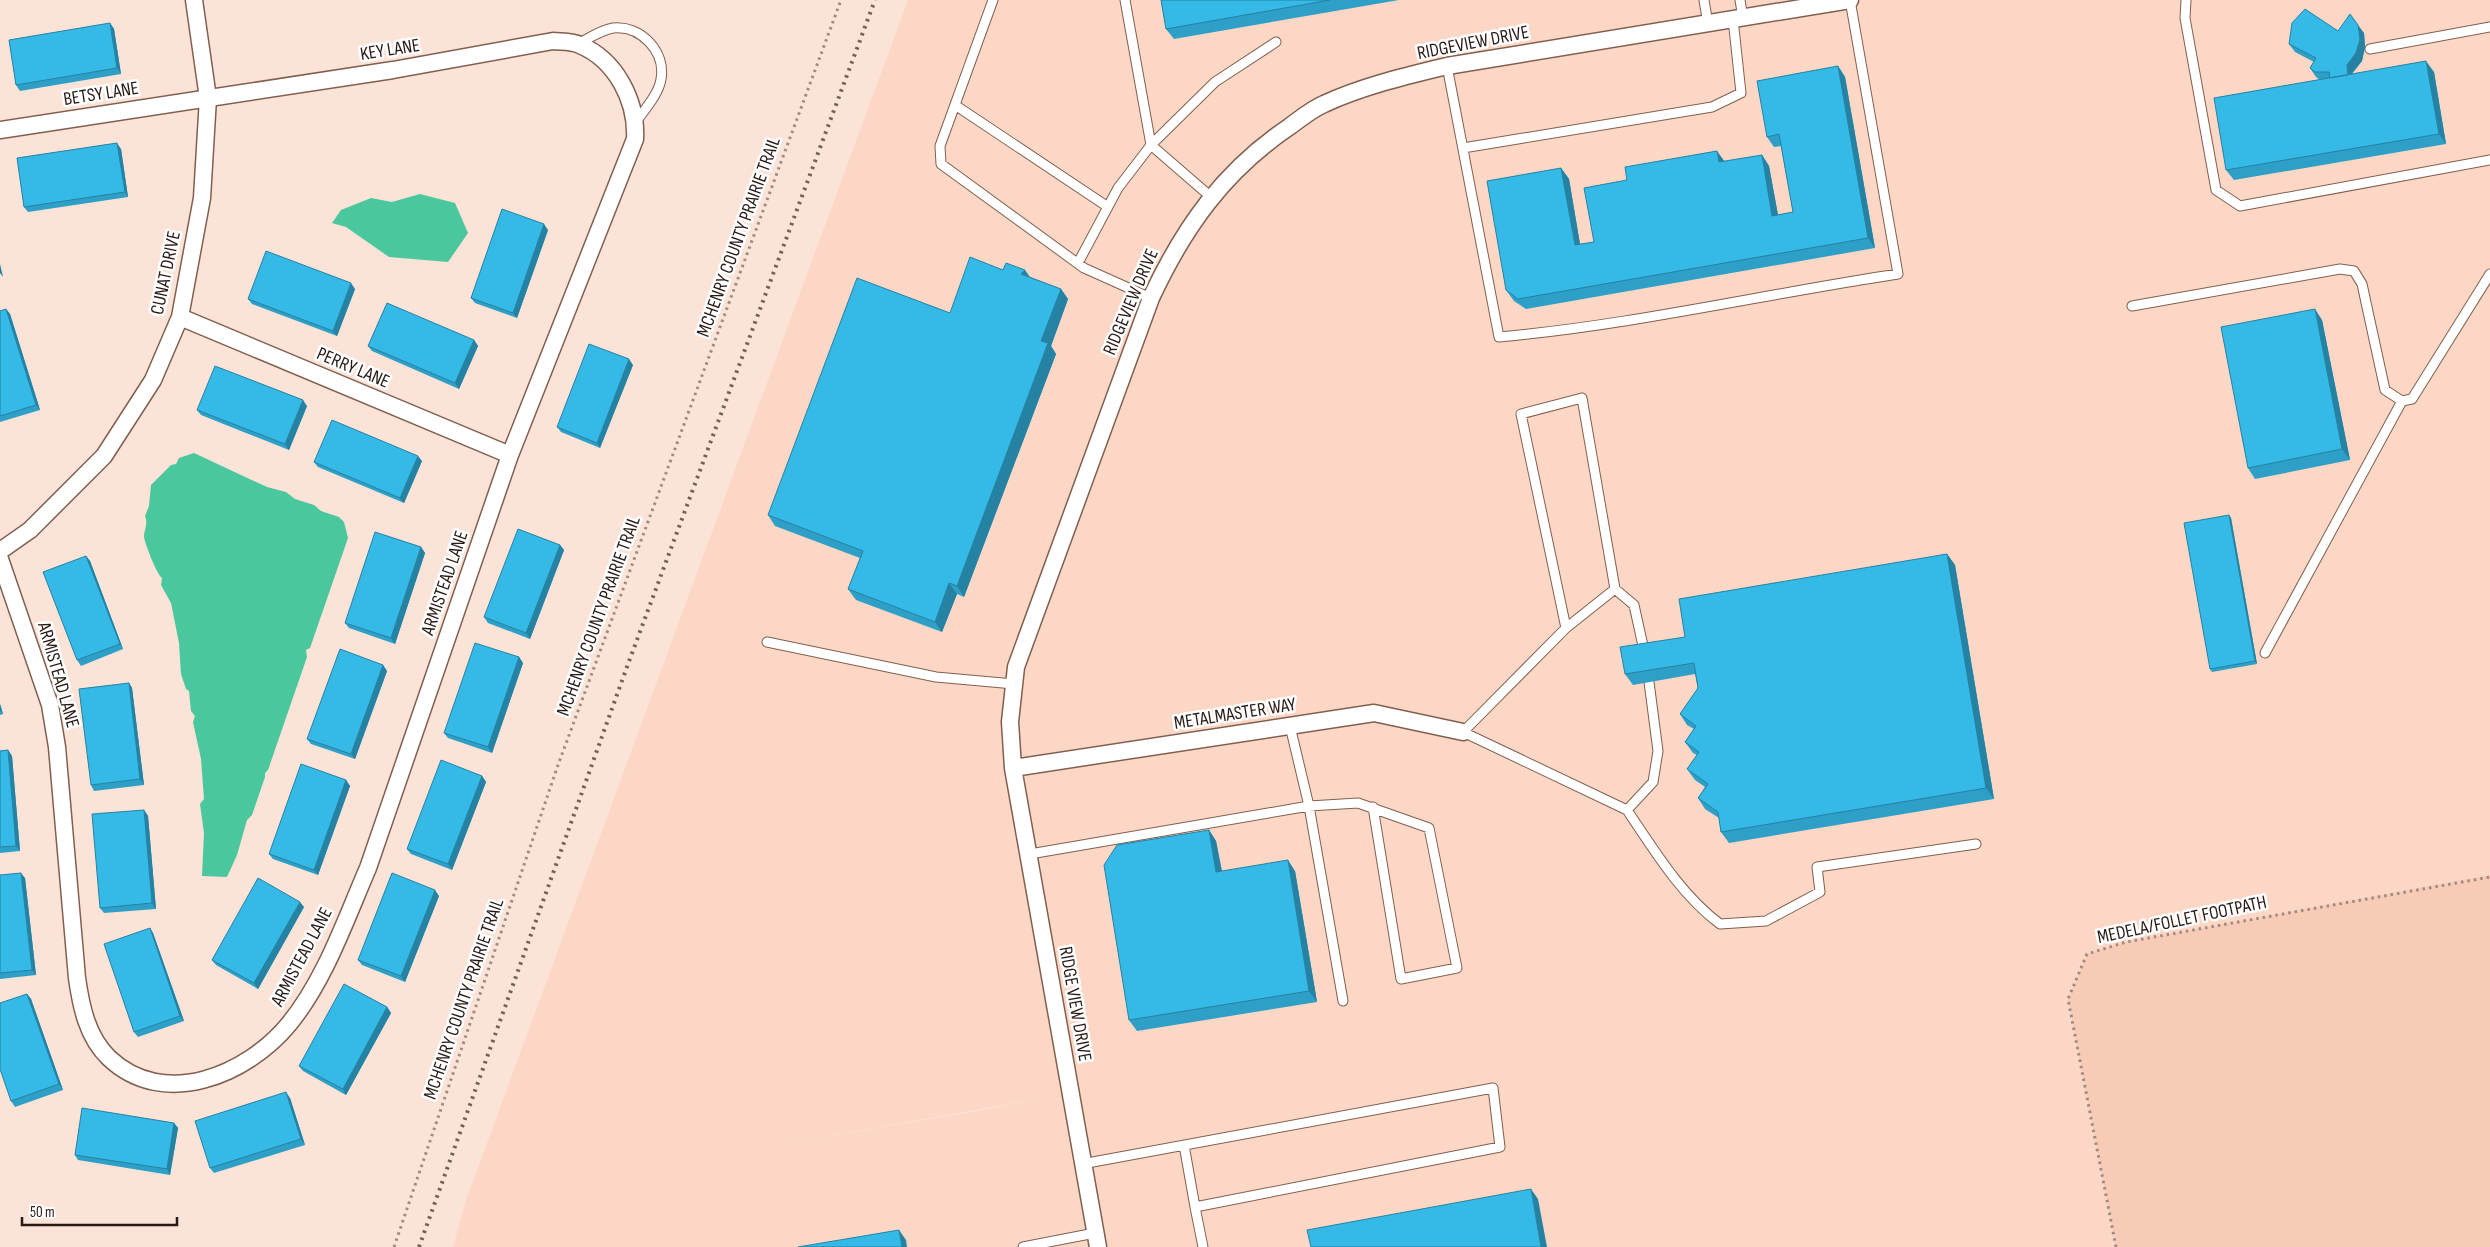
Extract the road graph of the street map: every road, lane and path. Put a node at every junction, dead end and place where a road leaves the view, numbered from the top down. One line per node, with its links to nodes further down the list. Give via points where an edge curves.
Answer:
1 (194, 0): 16 (street, CUNAT DRIVE)
2 (841, 0): 55 (path, MCHENRY COUNTY PRAIRIE TRAIL, via 558,765)
3 (993, 0): 17 (lane)
4 (1125, 0): 20 (lane)
5 (1704, 0): 10 (lane)
6 (1740, 0): 9 (lane)
7 (1850, 0): 9 (street, RIDGEVIEW DRIVE); 21 (lane, via 1898,274 1565,331 1499,337)
8 (2186, 0): 22 (lane, via 2185,18 2216,190 2240,206)
9 (1738, 18): 10 (street, RIDGEVIEW DRIVE); 21 (lane, via 1741,93 1712,107)
10 (1708, 24): 15 (street, RIDGEVIEW DRIVE)
11 (2490, 27): 14 (lane)
12 (1276, 42): 20 (lane, via 1215,82)
13 (578, 44): 16 (street, KEY LANE, via 553,41 393,70); 18 (street, KEY LANE, via 603,59 620,80 632,104); 18 (lane, KEY LANE, via 614,28 640,33 650,42 662,67 661,80)
14 (2370, 49)
15 (1447, 66): 21 (lane); 23 (street, RIDGEVIEW DRIVE, via 1386,81 1323,104 1260,147)
16 (208, 98): 19 (street, BETSY LANE); 29 (street, CUNAT DRIVE, via 202,198)
17 (955, 105): 24 (lane); 25 (lane, via 940,146 941,164)
18 (636, 122): 31 (street, KEY LANE, via 635,138)
19 (0, 130)
20 (1151, 145): 23 (lane); 24 (lane, via 1118,188)
21 (1463, 148)
22 (2490, 160)
23 (1211, 197): 27 (street, RIDGEVIEW DRIVE, via 1169,259)
24 (1108, 208): 25 (lane)
25 (1078, 263): 27 (lane)
26 (2490, 274): 30 (lane, via 2412,399)
27 (1151, 298): 40 (street, RIDGEVIEW DRIVE, via 1016,667)
28 (2132, 306): 30 (lane, via 2340,268 2354,271 2362,284 2385,390)
29 (180, 317): 31 (street, PERRY LANE); 32 (street, CUNAT DRIVE, via 153,380 104,456 30,530)
30 (2402, 401): 37 (lane)
31 (510, 455): 33 (street, ARMISTEAD LANE, via 368,868 320,976 299,1011 271,1043 227,1073 198,1081 172,1084 146,1081 126,1071 108,1057 92,1034 82,1008 56,739 42,676)
32 (0, 551)
33 (0, 559)
34 (1615, 589): 35 (lane); 35 (lane, via 1582,398 1520,414); 38 (lane, via 1634,605)
35 (1566, 628): 42 (lane)
36 (767, 642): 40 (lane, via 936,677)
37 (2265, 653)
38 (1645, 655)
39 (1649, 682): 46 (lane, via 1658,751 1653,782)
40 (1014, 684): 43 (street, RIDGEVIEW DRIVE, via 1010,722)
41 (1290, 726): 42 (street, METALMASTER WAY, via 1374,713); 43 (street, METALMASTER WAY); 44 (lane)
42 (1463, 732): 46 (lane)
43 (1013, 768): 48 (street, RIDGE VIEW DRIVE)
44 (1309, 806): 45 (lane, via 1358,803); 48 (lane); 50 (lane)
45 (1373, 808): 45 (lane, via 1429,828 1457,968 1401,979)
46 (1627, 810): 47 (lane, via 1659,859 1706,913 1720,924 1766,921 1820,892 1818,867)
47 (1976, 844)
48 (1030, 854): 52 (street, RIDGE VIEW DRIVE)
49 (2490, 876): 58 (path, MEDELA/FOLLET FOOTPATH, via 2126,942 2087,954 2068,999)
50 (1343, 1001)
51 (1184, 1145): 52 (lane); 53 (lane); 53 (lane, via 1493,1088 1500,1147)
52 (1082, 1164): 54 (street, RIDGE VIEW DRIVE)
53 (1195, 1207): 57 (lane)
54 (1096, 1240): 56 (lane)
55 (394, 1247)
56 (1023, 1247)
57 (1202, 1247)
58 (2116, 1247)

